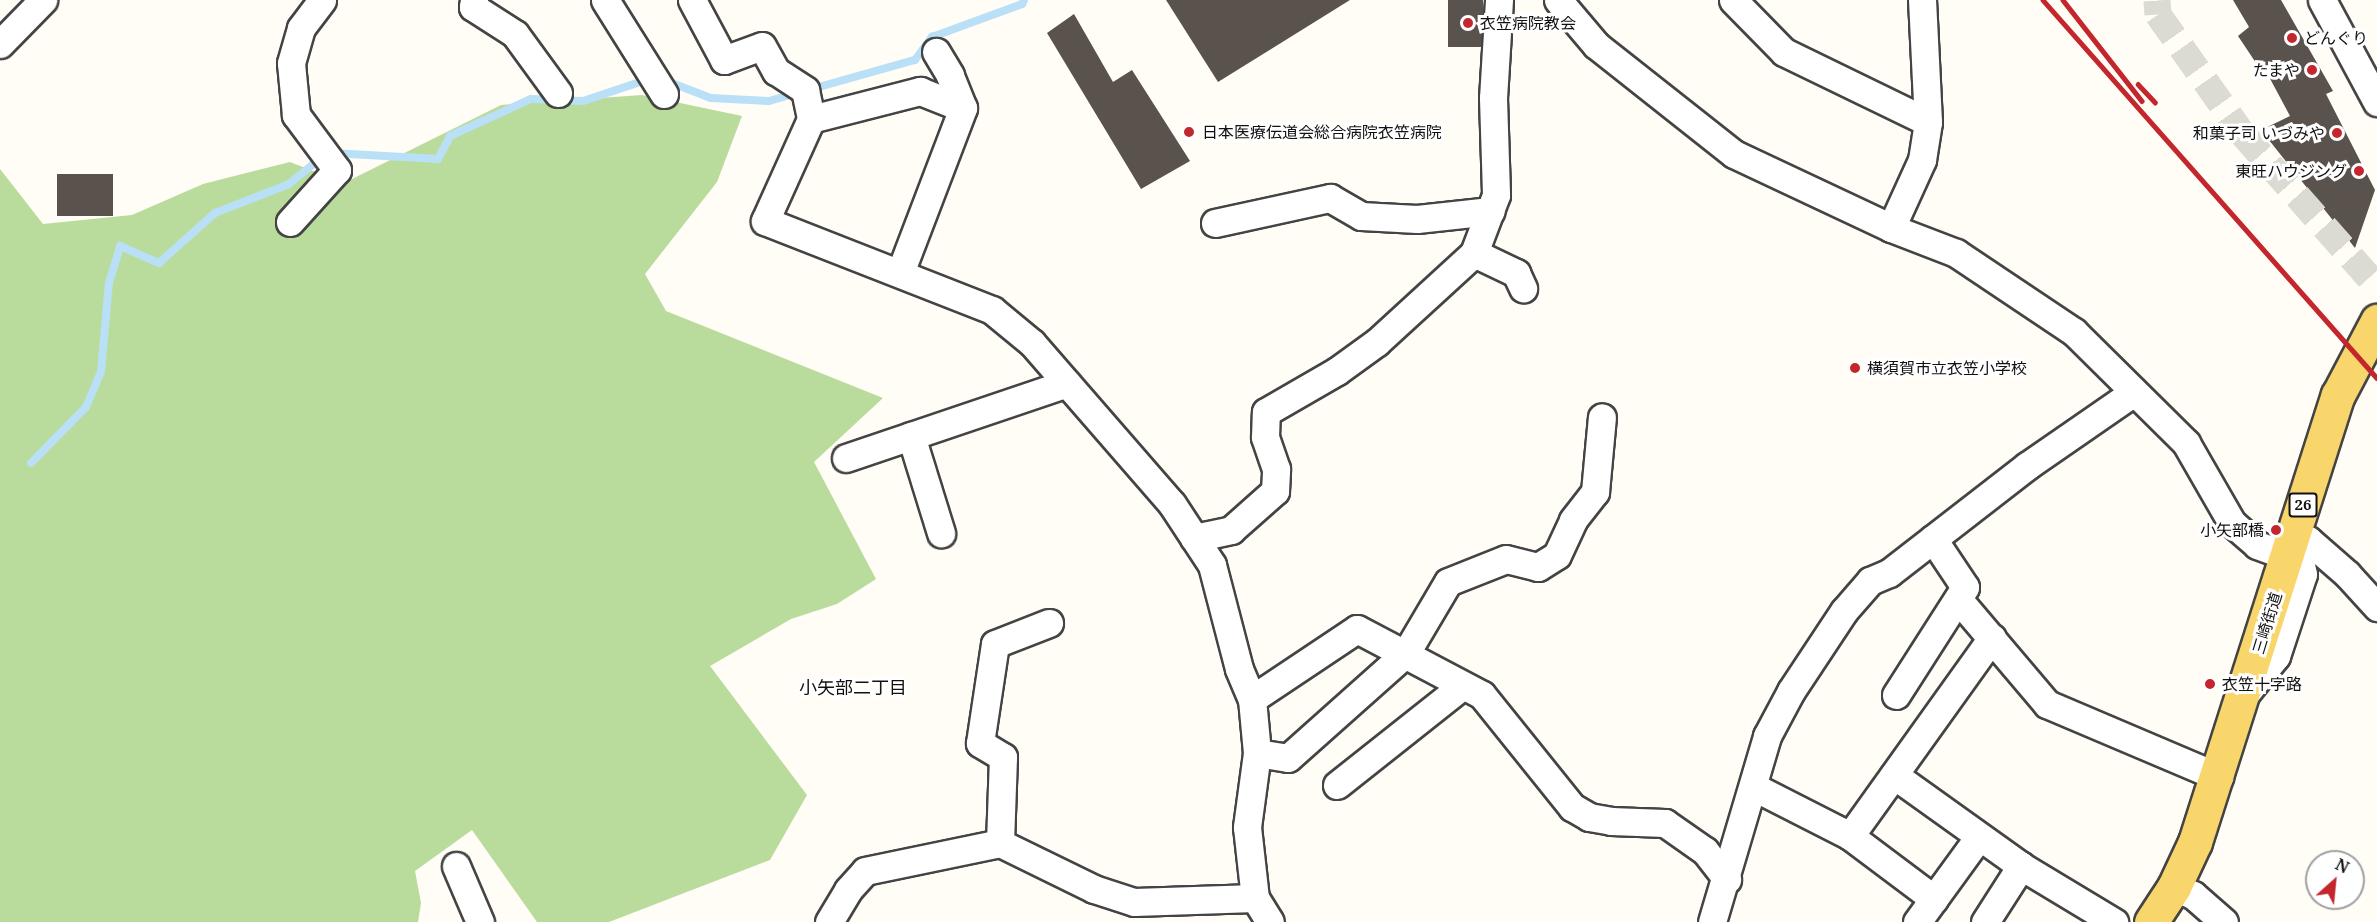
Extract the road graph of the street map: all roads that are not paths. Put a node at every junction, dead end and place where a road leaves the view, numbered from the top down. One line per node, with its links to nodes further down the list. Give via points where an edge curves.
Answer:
1 (43, 0): 11 (street)
2 (322, 0): 20 (street, via 301,28 291,63 296,115 337,170)
3 (474, 0): 13 (street, via 473,7 515,34)
4 (604, 0): 14 (street)
5 (692, 0): 17 (street, via 724,60 762,46 776,71 805,90)
6 (1499, 0): 19 (street, via 1493,98 1496,195)
7 (1558, 0): 22 (street, via 1596,45 1734,154)
8 (1733, 0): 18 (street, via 1784,52)
9 (1922, 0): 18 (street)
10 (2322, 0): 15 (street)
11 (0, 44)
12 (936, 52): 16 (street)
13 (558, 93)
14 (664, 94)
15 (2377, 102)
16 (963, 108): 17 (street, via 920,91); 24 (street)
17 (811, 119): 24 (street, via 765,221)
18 (1928, 122): 22 (street, via 1922,160)
19 (1491, 211): 21 (street, via 1417,219 1360,216 1330,198); 23 (street)
20 (290, 222)
21 (1215, 223)
22 (1891, 228): 28 (street, via 1956,253 2016,292 2074,332)
23 (1474, 253): 25 (street, via 1516,273); 33 (street, via 1377,342 1337,371 1266,412 1265,437 1276,469 1275,491 1232,530)
24 (900, 273): 27 (street, via 992,310 1032,343)
25 (1523, 288)
26 (2377, 321): 35 (main road, 三崎街道 / 26, via 2338,394)
27 (1067, 383): 30 (street); 33 (street, via 1172,504)
28 (2134, 392): 34 (street, via 2027,466); 35 (street, via 2187,443 2232,523 2257,545)
29 (1602, 417): 40 (street, via 1595,492 1573,520 1557,555 1538,567 1506,559 1448,582)
30 (911, 436): 31 (street); 32 (street)
31 (846, 458)
32 (941, 533)
33 (1194, 538): 43 (street, via 1212,565 1239,669)
34 (1933, 539): 36 (street, via 1965,587); 48 (street, via 1889,573 1870,581 1844,611 1791,691 1767,736)
35 (2291, 546): 37 (street, via 2308,540); 46 (main road, 三崎街道 / 26)
36 (1958, 599): 39 (street); 42 (street)
37 (2377, 607)
38 (1049, 623): 51 (street, via 995,644 980,743 1003,757)
39 (1992, 639): 45 (street); 46 (street, via 2048,704)
40 (1406, 653): 41 (street); 43 (street, via 1357,629); 44 (street, via 1288,758)
41 (1462, 686): 47 (street); 54 (street, via 1482,695 1572,807 1589,817 1611,821 1665,823 1705,851)
42 (1896, 695)
43 (1252, 699): 44 (street)
44 (1257, 753): 56 (street, via 1247,827)
45 (1894, 775): 49 (street); 50 (street)
46 (2219, 777): 55 (main road, 三崎街道 / 26, via 2196,842)
47 (1337, 785)
48 (1754, 787): 49 (street); 54 (street)
49 (1850, 836): 57 (street)
50 (1978, 838): 53 (street); 57 (street)
51 (1000, 843): 56 (street, via 1094,889 1134,902); 59 (street, via 865,871)
52 (456, 866): 58 (street)
53 (2021, 866): 63 (street); 64 (street)
54 (1727, 879): 61 (street)
55 (2174, 887): 65 (main road, 三崎街道 / 26); 66 (street, via 2193,895)
56 (1255, 898): 60 (street)
57 (1934, 898): 62 (street)
58 (480, 922)
59 (829, 922)
60 (1270, 922)
61 (1712, 922)
62 (1917, 922)
63 (1985, 922)
64 (2114, 922)
65 (2151, 922)
66 (2224, 922)

